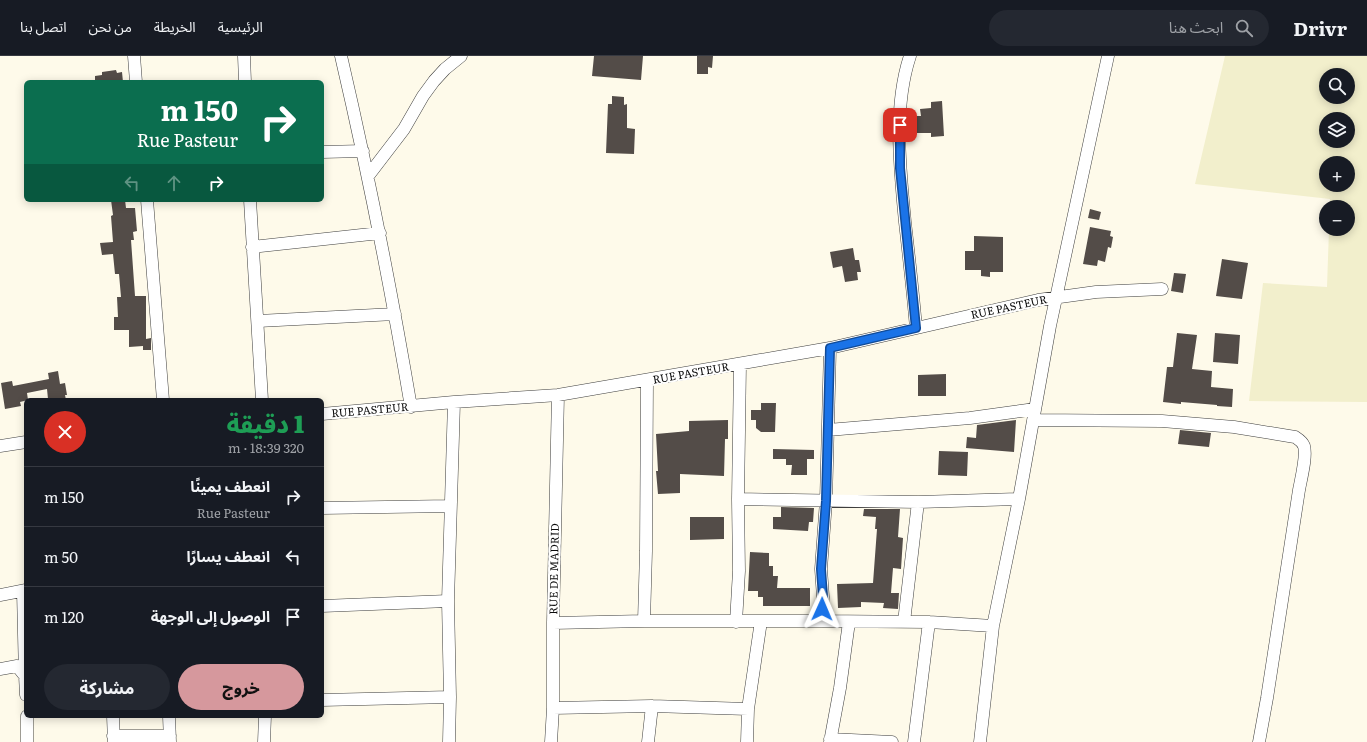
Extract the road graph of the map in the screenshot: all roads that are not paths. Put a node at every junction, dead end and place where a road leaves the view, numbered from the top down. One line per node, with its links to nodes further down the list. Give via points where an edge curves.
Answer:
1 (134, 56): 7 (street)
2 (244, 56): 8 (street)
3 (341, 56): 9 (street)
4 (460, 56): 11 (street, via 434,81 404,129)
5 (910, 56): 20 (street, via 903,80 900,168)
6 (1108, 56): 17 (street)
7 (136, 80)
8 (245, 80)
9 (363, 151): 10 (street); 11 (street)
10 (324, 152)
11 (368, 176): 14 (street)
12 (147, 202): 25 (street)
13 (250, 202): 15 (street)
14 (380, 233): 15 (street); 18 (street)
15 (252, 247): 19 (street)
16 (1162, 289): 17 (street, RUE PASTEUR)
17 (1056, 297): 20 (street, RUE PASTEUR); 30 (street)
18 (395, 314): 19 (street); 28 (street)
19 (258, 321): 26 (street)
20 (916, 328): 21 (street, RUE PASTEUR)
21 (830, 348): 22 (street, RUE PASTEUR); 31 (street)
22 (740, 364): 23 (street, RUE PASTEUR); 34 (street)
23 (647, 380): 24 (street, RUE PASTEUR); 44 (street)
24 (558, 395): 27 (street, RUE PASTEUR); 51 (street, RUE DE MADRID)
25 (163, 398)
26 (262, 398)
27 (454, 402): 28 (street, RUE PASTEUR); 38 (street)
28 (411, 407): 29 (street, RUE PASTEUR)
29 (324, 414)
30 (1034, 414): 31 (street); 35 (street); 76 (street, via 1234,427 1300,440 1304,457)
31 (828, 430): 36 (street)
32 (24, 442): 33 (street)
33 (0, 446)
34 (738, 499): 36 (street); 47 (street, via 739,571)
35 (1019, 499): 37 (street); 52 (street)
36 (826, 501): 37 (street); 46 (street, via 821,569)
37 (918, 502): 49 (street)
38 (450, 506): 39 (street); 42 (street)
39 (324, 508)
40 (24, 590): 41 (street)
41 (0, 595)
42 (448, 601): 43 (street); 55 (street)
43 (324, 606)
44 (644, 621): 47 (street); 51 (street)
45 (761, 621): 46 (street); 47 (street); 59 (street)
46 (821, 621): 48 (street)
47 (736, 622)
48 (849, 622): 49 (street); 66 (street)
49 (904, 622): 50 (street)
50 (929, 622): 52 (street); 74 (street)
51 (553, 623): 58 (street, RUE DE MADRID)
52 (993, 626): 75 (street)
53 (0, 669): 54 (street, via 17,666)
54 (24, 675)
55 (450, 697): 56 (street); 69 (street)
56 (324, 700)
57 (652, 706): 58 (street); 59 (street); 71 (street)
58 (553, 708): 70 (street, RUE DE MADRID)
59 (748, 709): 72 (street)
60 (27, 718): 67 (street)
61 (113, 718): 64 (street)
62 (170, 718): 65 (street)
63 (265, 718): 68 (street)
64 (114, 739): 65 (street)
65 (170, 739)
66 (830, 741): 73 (street)
67 (27, 742)
68 (264, 742)
69 (449, 742)
70 (551, 742)
71 (648, 742)
72 (747, 742)
73 (892, 742)
74 (914, 742)
75 (980, 742)
76 (1259, 742)

